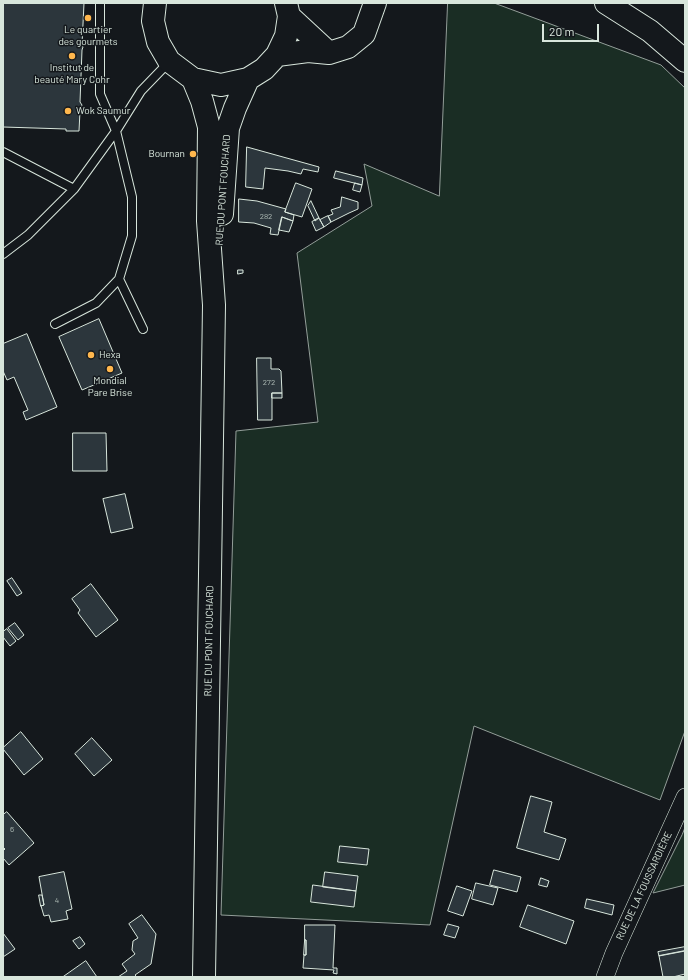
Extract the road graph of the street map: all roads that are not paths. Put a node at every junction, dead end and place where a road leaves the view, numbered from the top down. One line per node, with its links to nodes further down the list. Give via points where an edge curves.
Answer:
1 (100, 3): 12 (lane, via 100,94)
2 (155, 3): 8 (main road, via 153,21 158,42)
3 (375, 3): 6 (main road, via 364,34 348,47)
4 (606, 3): 9 (main road, via 650,31)
5 (288, 9): 6 (main road); 7 (main road, via 286,36)
6 (329, 53): 7 (main road, via 308,50)
7 (277, 55): 11 (main road, via 264,69)
8 (169, 61): 10 (main road); 12 (lane, via 140,90)
9 (685, 61)
10 (193, 79): 11 (main road, via 221,85); 17 (main road, RUE DU PONT FOUCHARD, via 209,128 208,221)
11 (248, 79): 17 (main road, RUE DU PONT FOUCHARD, via 228,128)
12 (116, 131): 14 (lane); 16 (lane, via 132,197 132,236)
13 (3, 152): 14 (lane)
14 (74, 189): 15 (lane, via 28,235)
15 (3, 254)
16 (119, 279): 18 (lane, via 96,303); 19 (lane)
17 (214, 305): 21 (main road, RUE DU PONT FOUCHARD)
18 (55, 324)
19 (143, 329)
20 (685, 797): 22 (street, RUE DE LA FOUSSARDIÈRE)
21 (204, 977)
22 (605, 977)

